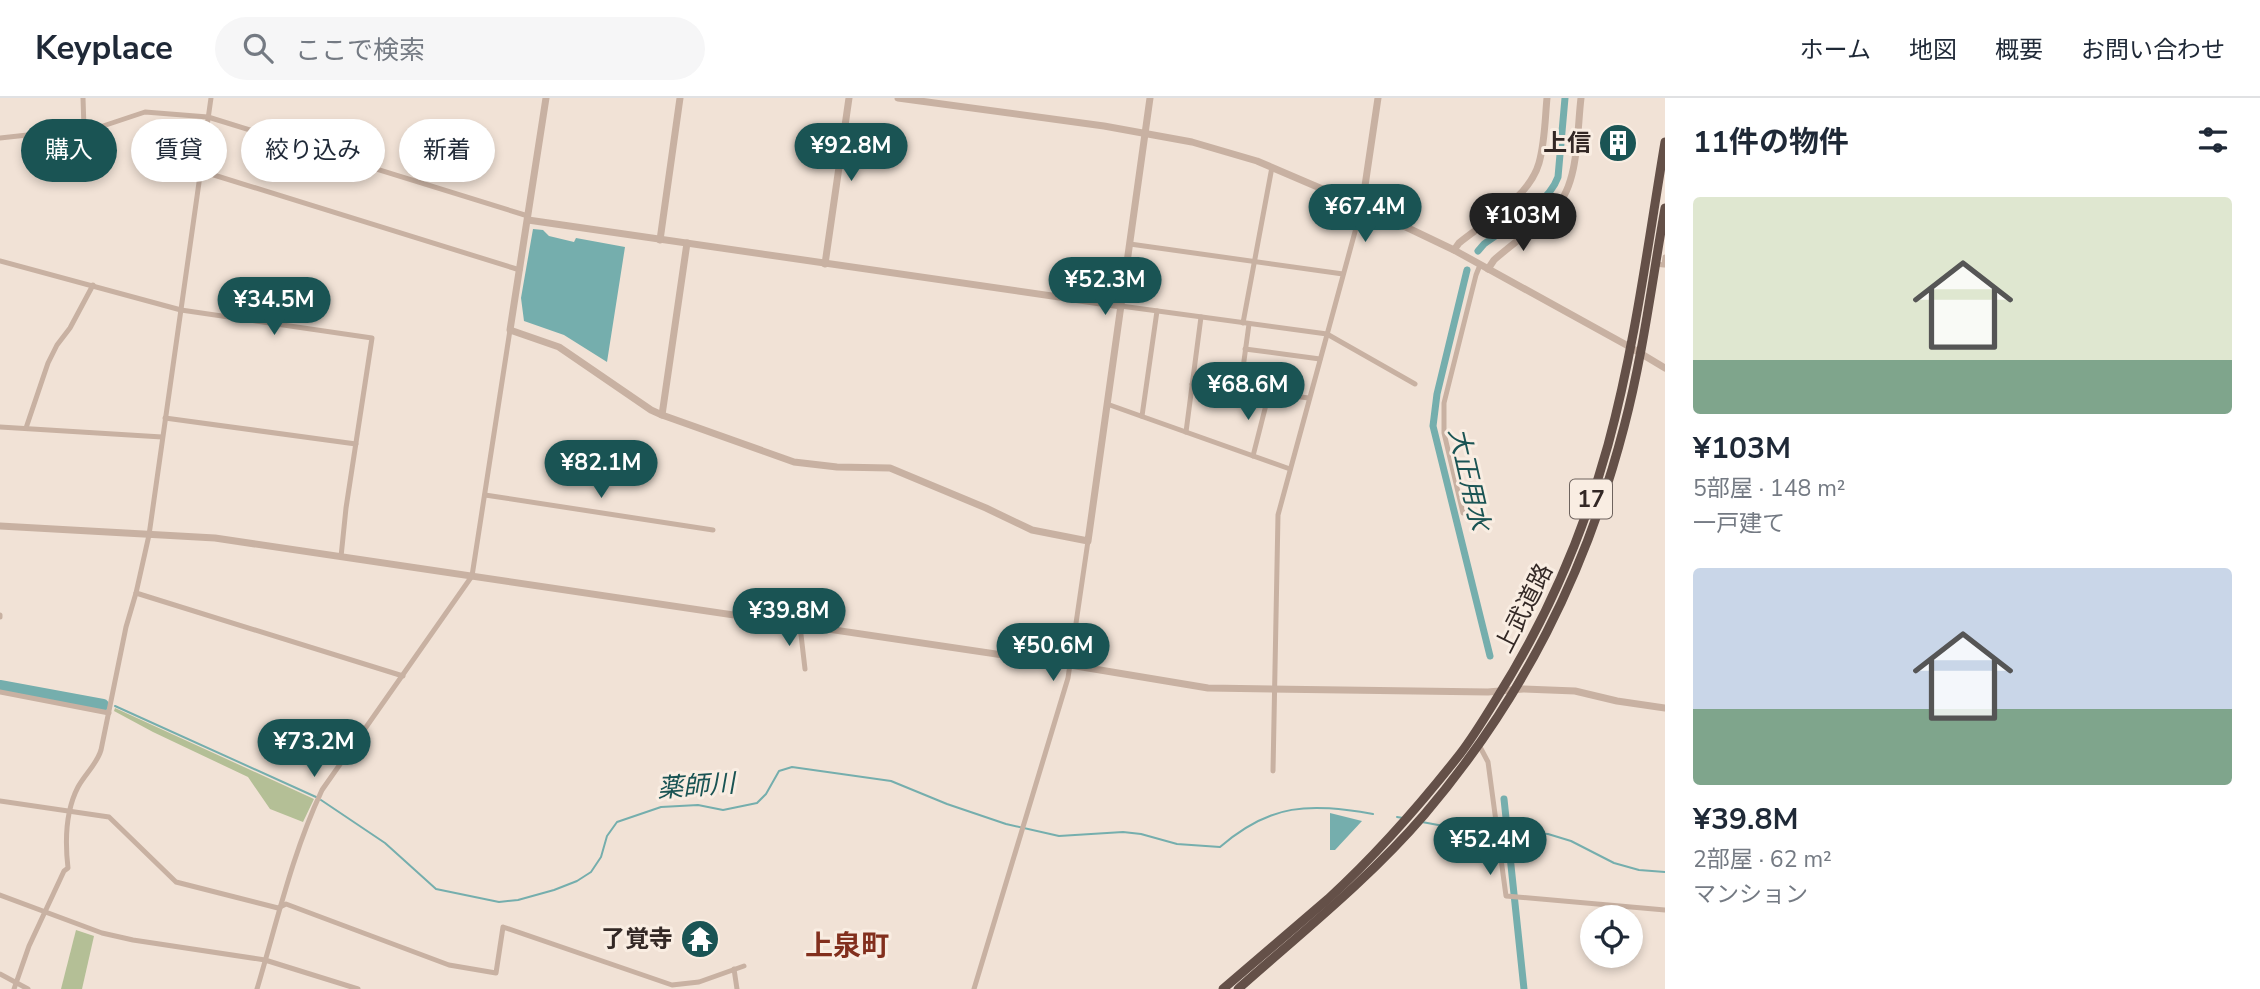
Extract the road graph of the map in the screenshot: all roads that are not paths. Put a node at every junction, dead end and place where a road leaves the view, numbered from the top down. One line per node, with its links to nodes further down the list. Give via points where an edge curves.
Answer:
1 (83, 98): 12 (street)
2 (211, 98): 11 (street)
3 (546, 98): 23 (street)
4 (680, 98): 24 (street)
5 (849, 98): 31 (street)
6 (898, 98): 14 (street)
7 (1150, 98): 14 (street)
8 (1378, 98): 21 (street)
9 (1547, 98): 27 (street, via 1539,165 1530,181)
10 (1581, 98): 33 (street, via 1566,193 1556,207)
11 (208, 117): 13 (street, via 145,112); 23 (street)
12 (84, 119)
13 (117, 121)
14 (1145, 134): 18 (street, via 1192,142); 26 (street)
15 (21, 136): 16 (street)
16 (0, 138)
17 (1665, 142): 44 (highway, 上武道路 / 17)
18 (1272, 167): 21 (street); 30 (street)
19 (227, 180): 34 (street)
20 (200, 182): 38 (street)
21 (1362, 206): 27 (street); 35 (street)
22 (1665, 208): 32 (highway, 上武道路 / 17)
23 (528, 218): 24 (street); 34 (street)
24 (660, 240): 25 (street)
25 (687, 243): 31 (street); 55 (street)
26 (1130, 244): 30 (street); 37 (street)
27 (1454, 250): 33 (street)
28 (1665, 257): 32 (street, via 1664,265)
29 (0, 261): 36 (street)
30 (1255, 261): 35 (street); 41 (street)
31 (825, 264): 37 (street)
32 (1655, 264): 46 (highway, 上武道路 / 17)
33 (1484, 267): 44 (street); 66 (street, via 1475,275 1444,403 1444,433)
34 (520, 270): 42 (street)
35 (1343, 274): 43 (street)
36 (93, 285): 38 (street); 59 (street, via 48,363)
37 (1121, 306): 39 (street); 54 (street)
38 (181, 310): 57 (street); 62 (street, via 372,338)
39 (1157, 311): 40 (street); 56 (street)
40 (1201, 317): 41 (street); 49 (street)
41 (1246, 323): 43 (street); 45 (street)
42 (510, 330): 55 (street, via 559,347); 65 (street)
43 (1327, 334): 47 (street); 50 (street)
44 (1630, 346): 46 (street); 80 (highway, 上武道路 / 17, via 1608,445 1580,532 1552,599)
45 (1245, 349): 47 (street); 51 (street)
46 (1640, 352): 48 (street); 79 (highway, 上武道路 / 17, via 1625,425 1585,551)
47 (1320, 359): 53 (street)
48 (1665, 368)
49 (1192, 384): 51 (street); 60 (street)
50 (1415, 384)
51 (1240, 390): 52 (street)
52 (1269, 393): 53 (street); 63 (street)
53 (1309, 398): 64 (street)
54 (1107, 404): 56 (street); 70 (street)
55 (662, 415): 70 (street, via 794,462 890,468 1032,530)
56 (1142, 416): 60 (street)
57 (165, 418): 61 (street); 62 (street)
58 (0, 427): 59 (street)
59 (26, 428): 61 (street)
60 (1186, 432): 63 (street)
61 (162, 437): 69 (street)
62 (356, 444): 71 (street)
63 (1253, 456): 64 (street)
64 (1290, 469): 78 (street, via 1278,515)
65 (485, 495): 68 (street); 72 (street)
66 (1463, 513)
67 (0, 526): 69 (street)
68 (713, 530)
69 (149, 535): 71 (street, via 215,538); 73 (street)
70 (1088, 541): 75 (street)
71 (341, 557): 72 (street)
72 (472, 576): 74 (street); 77 (street)
73 (136, 593): 77 (street); 83 (street)
74 (800, 625): 75 (street); 76 (street)
75 (1070, 665): 78 (street, via 1208,688); 101 (street)
76 (805, 668)
77 (403, 676): 89 (street, via 323,790)
78 (1274, 690): 80 (street); 85 (street)
79 (1515, 690): 80 (street); 82 (street, via 1575,691); 84 (highway, 上武道路 / 17)
80 (1501, 691): 102 (highway, 上武道路 / 17, via 1462,752 1412,813 1328,898)
81 (0, 692): 83 (street)
82 (1665, 708)
83 (109, 713): 87 (street, via 100,755 78,788)
84 (1479, 745): 90 (street, via 1486,757 1506,896); 103 (highway, 上武道路 / 17, via 1424,816)
85 (1273, 771)
86 (0, 801): 87 (street)
87 (71, 811): 89 (street, via 109,817 176,881); 91 (street, via 65,839 68,868)
88 (0, 895): 91 (street)
89 (278, 908): 92 (street); 94 (street, via 286,904 449,965 496,973 503,927 672,985 699,982)
90 (1665, 910)
91 (44, 913): 92 (street, via 133,940); 96 (street)
92 (265, 960): 98 (street); 99 (street)
93 (744, 965): 94 (street)
94 (734, 969): 100 (street)
95 (0, 974): 96 (street)
96 (15, 986): 97 (street)
97 (28, 989)
98 (257, 989)
99 (358, 989)
100 (737, 989)
101 (974, 989)
102 (1223, 989)
103 (1238, 989)

